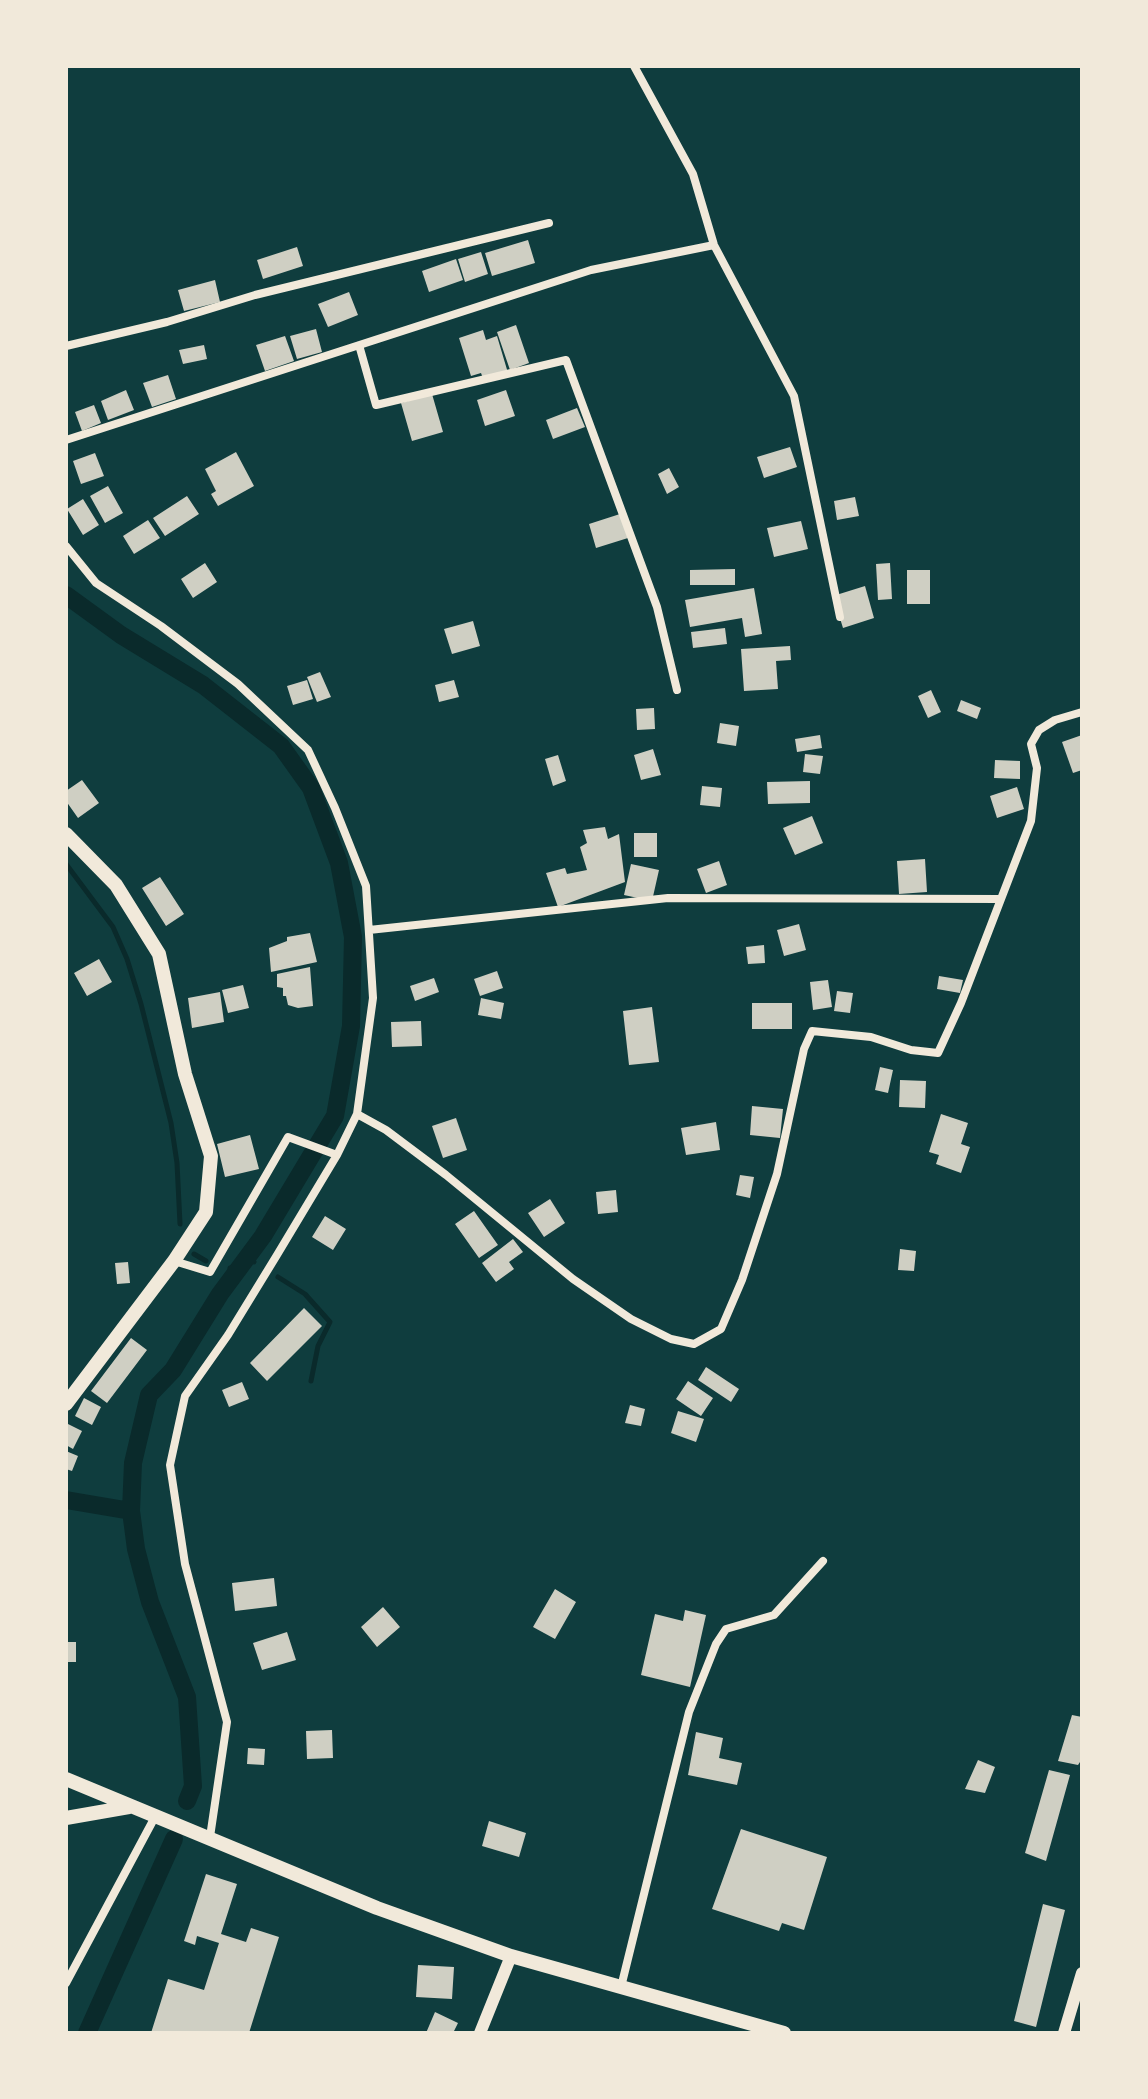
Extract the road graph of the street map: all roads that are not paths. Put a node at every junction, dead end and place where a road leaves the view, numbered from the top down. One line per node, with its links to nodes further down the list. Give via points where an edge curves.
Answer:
1 (634, 66): 3 (street, via 693,174)
2 (549, 223): 5 (street)
3 (714, 245): 4 (street, via 591,270); 8 (street, via 794,396)
4 (359, 345): 6 (street); 9 (street, via 376,405 566,360 657,607)
5 (66, 346)
6 (66, 440)
7 (66, 546): 13 (street, via 96,583 238,684 308,750 366,886)
8 (840, 617)
9 (677, 690)
10 (1082, 712): 12 (street, via 1039,730 1031,744 1037,768 1031,821)
11 (66, 834): 16 (main road, via 116,885 159,954 185,1074 211,1156 206,1212)
12 (1000, 899): 13 (street, via 668,898); 14 (street, via 938,1053 871,1037 812,1031 777,1174 742,1280 721,1329 694,1344 631,1319 386,1130)
13 (369, 930): 14 (street, via 373,998)
14 (357, 1114): 15 (street)
15 (337, 1155): 16 (street, via 288,1137 210,1272); 23 (street, via 185,1396 170,1465 185,1564 227,1722)
16 (174, 1261): 17 (main road)
17 (66, 1404)
18 (823, 1561): 28 (street, via 774,1615 726,1629 716,1644 689,1712)
19 (66, 1779): 20 (main road)
20 (130, 1807): 21 (main road); 22 (main road)
21 (156, 1815): 23 (main road); 25 (street)
22 (66, 1818)
23 (210, 1837): 24 (main road, via 377,1908)
24 (511, 1956): 28 (main road); 29 (street)
25 (70, 1965): 27 (street)
26 (1082, 1973): 31 (street)
27 (66, 1983)
28 (621, 1987): 30 (main road)
29 (480, 2033)
30 (784, 2033)
31 (1064, 2033)

